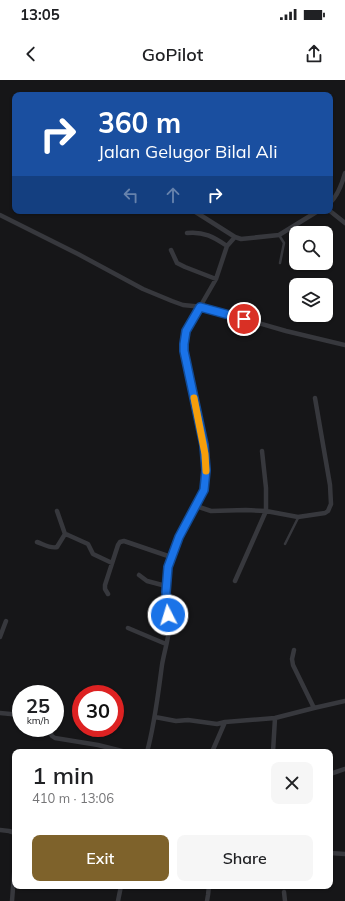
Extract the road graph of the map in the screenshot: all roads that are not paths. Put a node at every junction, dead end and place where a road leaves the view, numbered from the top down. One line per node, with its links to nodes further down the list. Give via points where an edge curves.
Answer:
1 (345, 173): 2 (street, via 343,182)
2 (333, 198)
3 (333, 213): 7 (street)
4 (199, 214): 10 (street)
5 (313, 214): 9 (street)
6 (0, 215): 15 (street, via 143,289 178,304)
7 (345, 223)
8 (187, 233): 11 (street, via 204,234)
9 (279, 236): 10 (street, via 241,239); 13 (lane, via 284,243)
10 (235, 237): 11 (street)
11 (227, 246): 14 (street)
12 (171, 250): 14 (street, via 177,263)
13 (280, 263)
14 (216, 279): 15 (street)
15 (199, 308): 16 (street); 19 (street, via 186,331 184,344 204,445 206,470 204,490)
16 (345, 345)
17 (315, 398): 22 (street, via 329,477 330,504 325,513)
18 (262, 451): 21 (street)
19 (196, 506): 21 (street, via 211,511); 26 (street)
20 (57, 511): 23 (street)
21 (266, 511): 22 (street); 29 (street)
22 (298, 517): 25 (lane)
23 (65, 534): 24 (street, via 55,548); 27 (street, via 88,544 93,554)
24 (37, 542)
25 (285, 544)
26 (171, 557): 27 (street, via 124,541 118,545); 30 (street)
27 (112, 563): 31 (street, via 105,585)
28 (139, 575): 30 (street, via 147,581)
29 (235, 581)
30 (166, 586): 35 (street, via 169,626)
31 (108, 594)
32 (6, 621): 34 (street)
33 (128, 628): 35 (street)
34 (0, 637)
35 (166, 644): 41 (street)
36 (294, 650): 38 (street, via 293,665)
37 (345, 701): 38 (street)
38 (314, 708): 42 (street)
39 (0, 713): 40 (street)
40 (12, 715)
41 (155, 717): 43 (street, via 217,724); 46 (street)
42 (275, 718): 43 (street); 48 (street)
43 (225, 722): 47 (street)
44 (54, 737): 45 (street)
45 (114, 749)
46 (148, 749)
47 (213, 749)
48 (273, 749)
49 (345, 769): 50 (street)
50 (333, 773)
51 (0, 830): 52 (street)
52 (12, 832)
53 (333, 853): 54 (street)
54 (345, 854)
55 (13, 889): 59 (street)
56 (120, 889): 60 (street)
57 (209, 889): 61 (street)
58 (284, 892): 62 (street)
59 (12, 901)
60 (118, 901)
61 (207, 901)
62 (285, 901)

